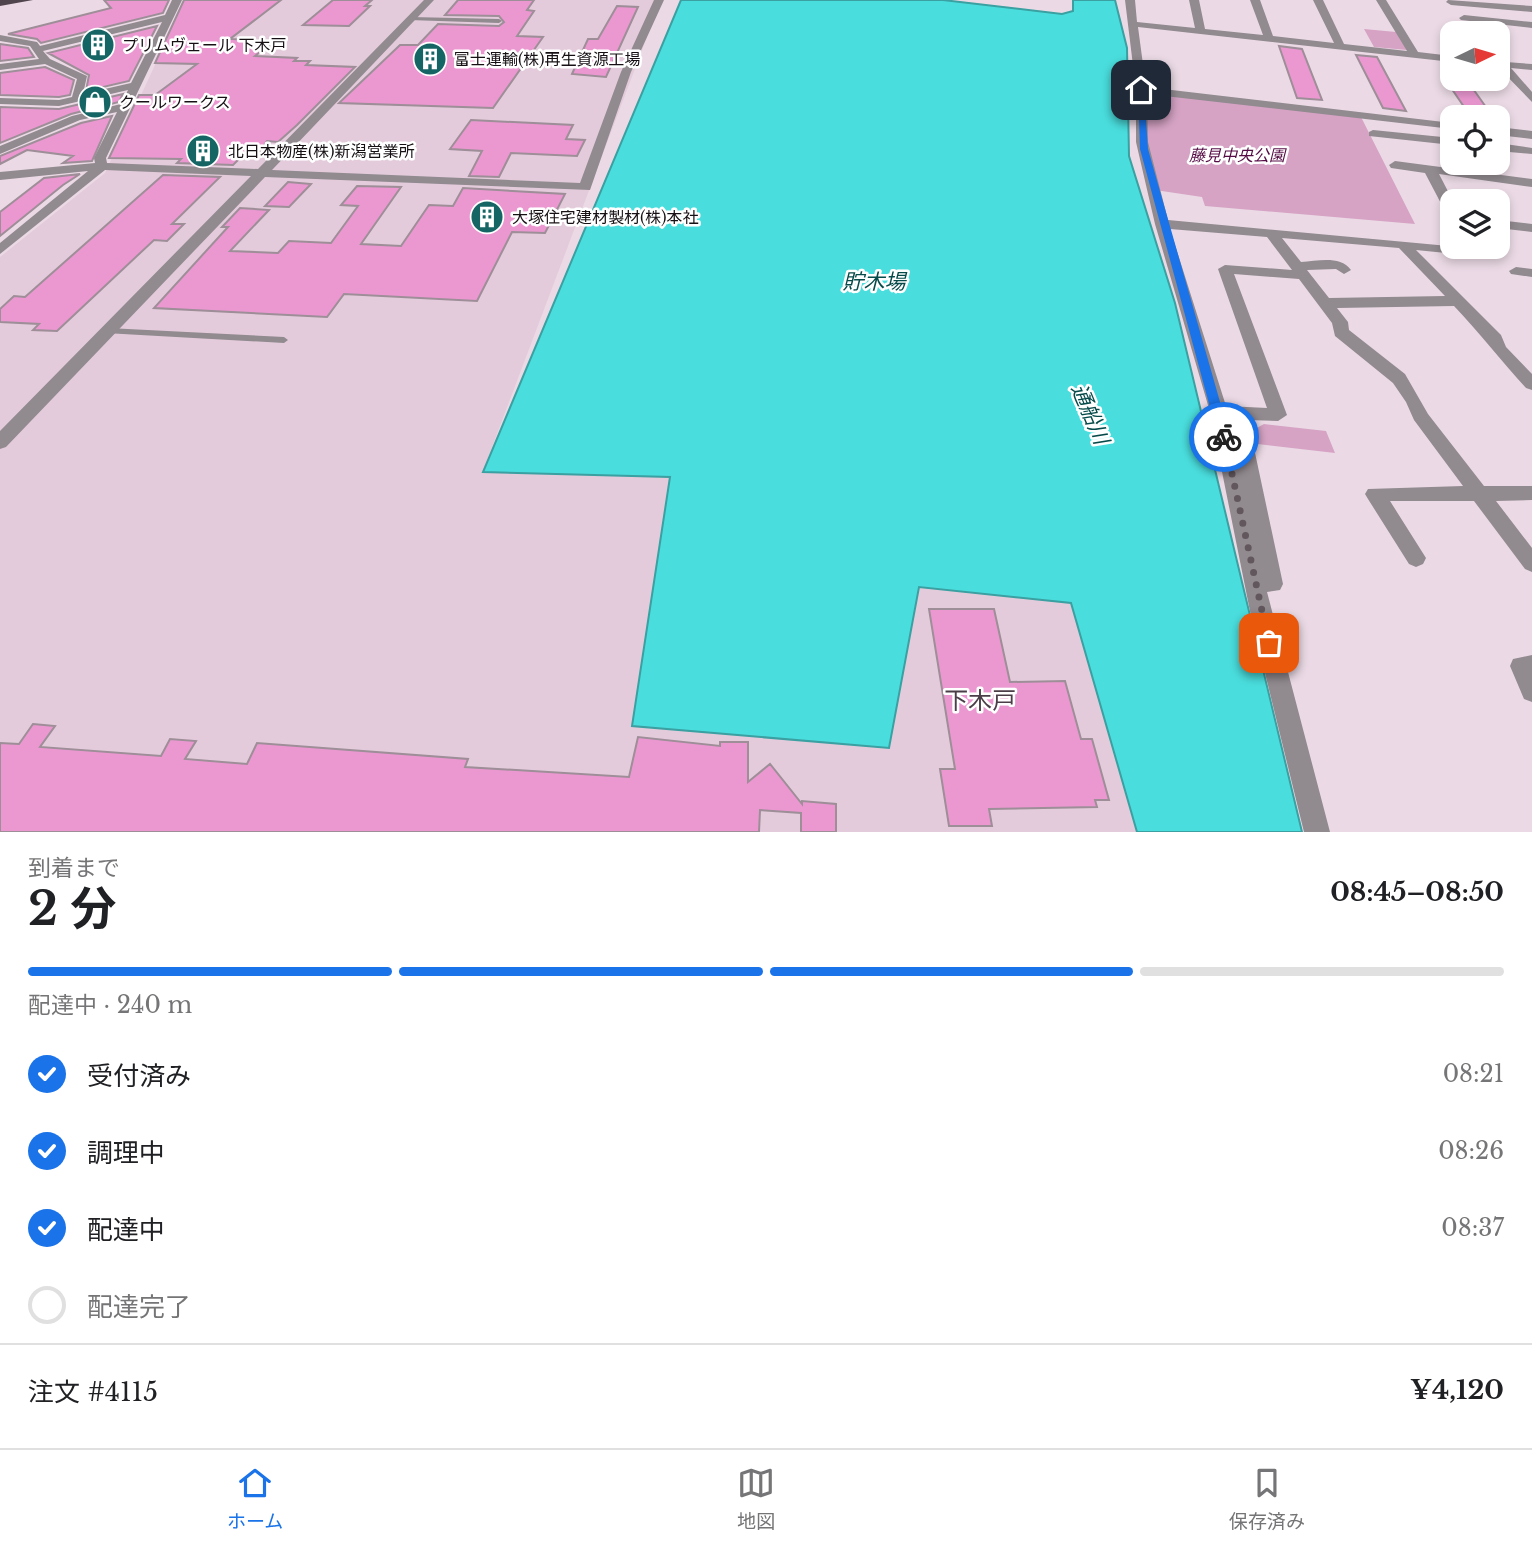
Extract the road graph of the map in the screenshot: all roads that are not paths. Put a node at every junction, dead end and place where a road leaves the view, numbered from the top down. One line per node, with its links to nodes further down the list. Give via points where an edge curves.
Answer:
1 (28, 0): 11 (main road)
2 (177, 0): 13 (street)
3 (429, 0): 15 (street)
4 (659, 0): 48 (street, via 626,72 585,187)
5 (1130, 0): 18 (street)
6 (1194, 0): 20 (street)
7 (1255, 0): 22 (street)
8 (1318, 0): 23 (street)
9 (1381, 0): 25 (street)
10 (1450, 1): 12 (street); 14 (street)
11 (0, 3)
12 (1532, 9)
13 (170, 17): 24 (street); 32 (street)
14 (1464, 18): 17 (street); 19 (street)
15 (411, 19): 16 (lane); 48 (street)
16 (499, 21)
17 (1466, 21)
18 (1133, 24): 20 (street); 33 (street)
19 (1532, 25)
20 (1201, 32): 22 (street)
21 (0, 38): 24 (street)
22 (1269, 39): 23 (street)
23 (1340, 46): 25 (street)
24 (39, 49): 27 (street)
25 (1414, 54): 26 (street)
26 (1440, 57)
27 (46, 61): 29 (street); 35 (street, via 83,78)
28 (1510, 64): 30 (street)
29 (0, 67)
30 (1532, 68)
31 (1510, 74): 34 (street)
32 (135, 85): 35 (street); 37 (street)
33 (1141, 90): 38 (street); 52 (street, via 1142,142)
34 (1532, 99)
35 (76, 100): 36 (street)
36 (0, 102)
37 (126, 106): 43 (street, via 76,118); 46 (street, via 100,158)
38 (1440, 125)
39 (1373, 134): 41 (street)
40 (1526, 134): 44 (street)
41 (1440, 141)
42 (1510, 148): 44 (street)
43 (0, 150)
44 (1532, 151)
45 (1395, 165): 47 (street)
46 (102, 166): 48 (street); 49 (street); 58 (street)
47 (1430, 170): 50 (street); 51 (street)
48 (262, 173): 65 (street)
49 (0, 176)
50 (1532, 183)
51 (1440, 189)
52 (1162, 224): 55 (street); 68 (street)
53 (1510, 225): 54 (street)
54 (1532, 228)
55 (1270, 232): 56 (street); 59 (street)
56 (1404, 244): 57 (street); 63 (street)
57 (1440, 248)
58 (0, 250)
59 (1301, 270): 60 (street, via 1340,265); 64 (street); 68 (street, via 1224,269 1278,415)
60 (1344, 270)
61 (1516, 271): 62 (street)
62 (1532, 273)
63 (1457, 300): 64 (street); 67 (street)
64 (1326, 303): 70 (street, via 1340,322 1341,332 1388,366)
65 (108, 331): 66 (lane); 69 (street)
66 (284, 340)
67 (1532, 384)
68 (1229, 413): 76 (street, via 1273,584 1255,580)
69 (0, 442)
70 (1479, 493): 71 (street); 72 (street, via 1375,494); 73 (street)
71 (1532, 493)
72 (1416, 558)
73 (1532, 563)
74 (1532, 665): 75 (street, via 1521,666)
75 (1532, 691)
76 (1317, 832)

